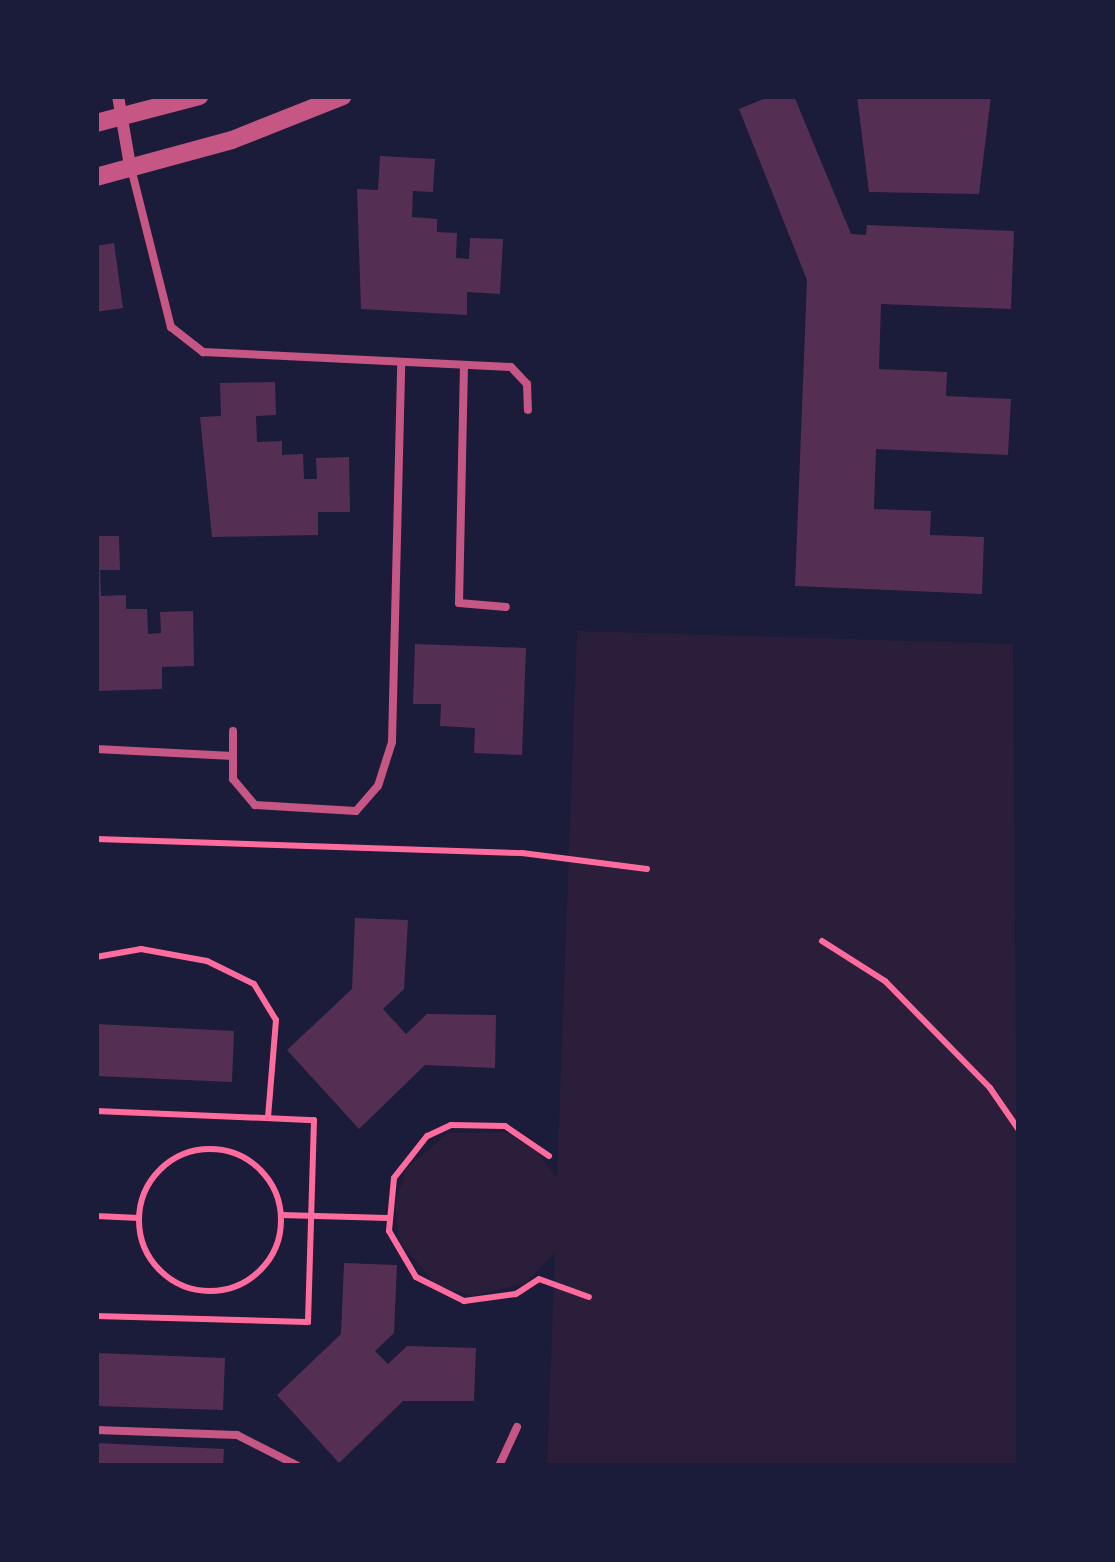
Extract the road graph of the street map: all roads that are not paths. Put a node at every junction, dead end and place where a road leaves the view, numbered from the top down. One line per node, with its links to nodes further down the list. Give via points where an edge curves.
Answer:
1 (118, 96): 4 (street)
2 (200, 96): 4 (street)
3 (343, 96): 6 (street)
4 (122, 118): 5 (street); 6 (street)
5 (96, 123)
6 (131, 172): 7 (street); 8 (lane, via 170,327 203,352)
7 (96, 177)
8 (401, 362): 9 (lane); 14 (lane, via 392,742 378,786 356,812 255,806 233,778)
9 (464, 365): 10 (lane, via 512,367 527,384); 11 (lane, via 459,603)
10 (528, 410)
11 (506, 607)
12 (232, 730): 14 (lane)
13 (96, 749): 14 (lane)
14 (233, 756)
15 (518, 1427): 18 (lane)
16 (96, 1430): 17 (lane, via 237,1435)
17 (295, 1466)
18 (499, 1466)

